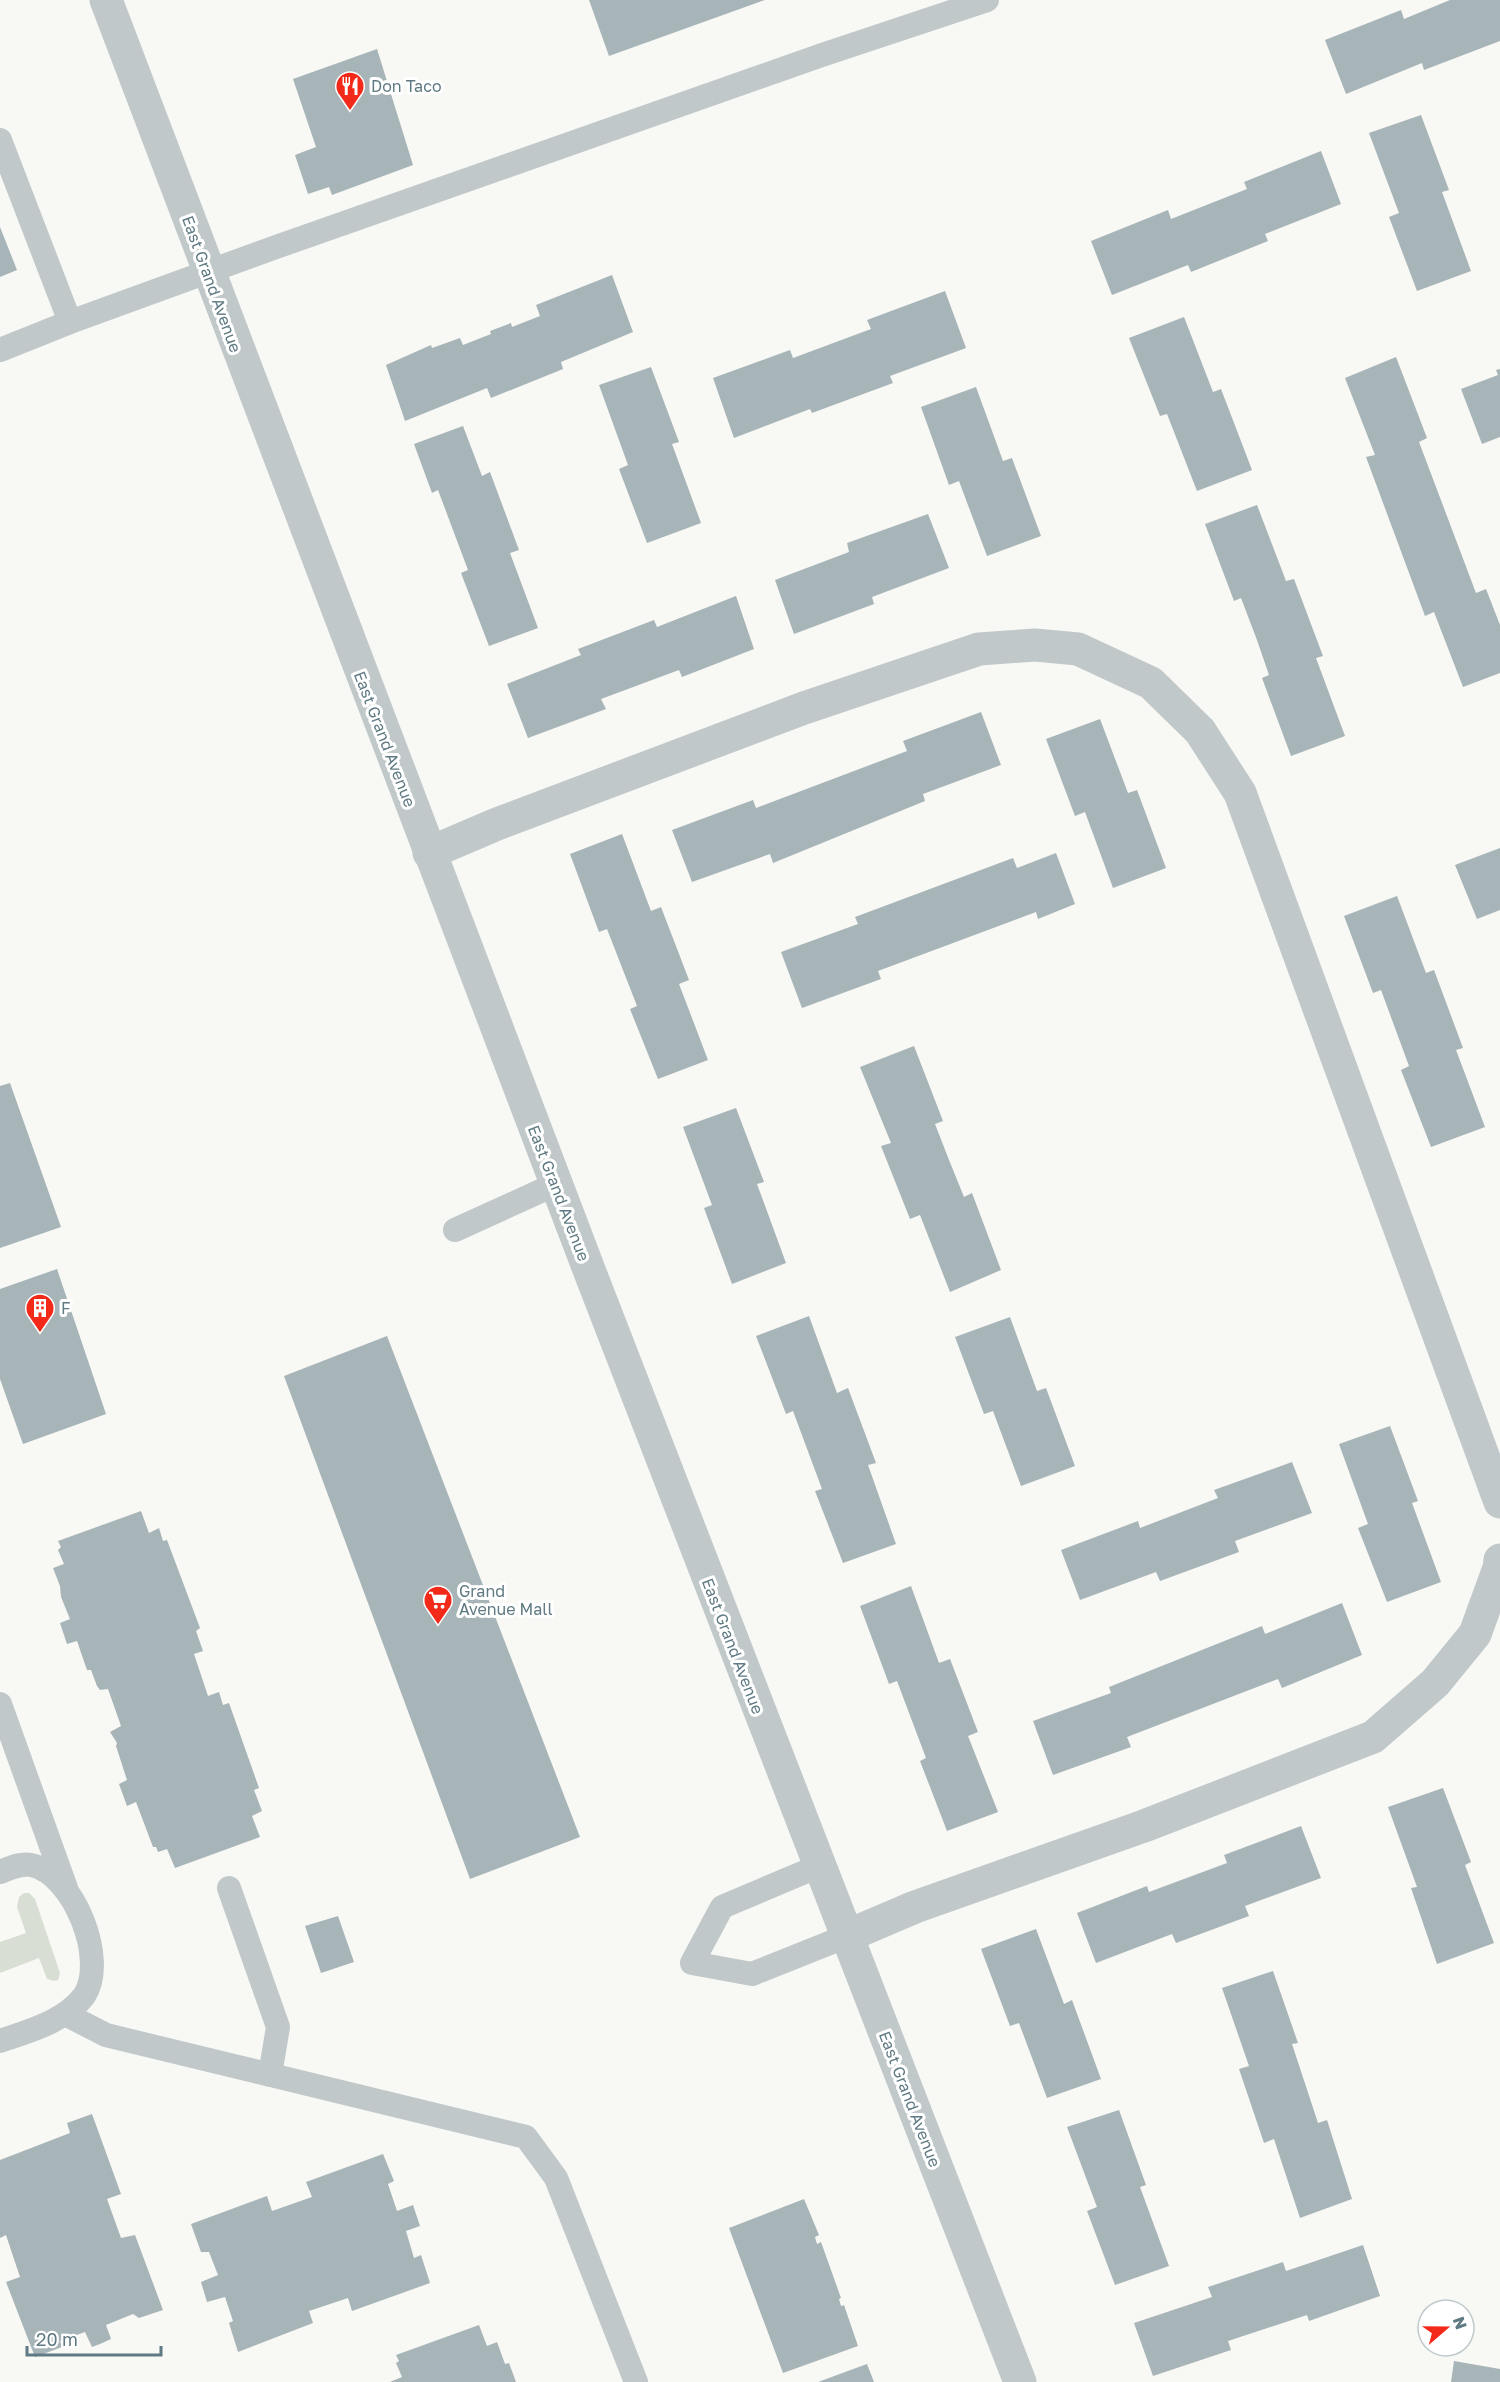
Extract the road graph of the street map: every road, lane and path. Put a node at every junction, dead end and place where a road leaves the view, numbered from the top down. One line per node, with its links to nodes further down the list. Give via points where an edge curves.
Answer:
1 (106, 0): 4 (street, East Grand Avenue)
2 (987, 0): 4 (lane)
3 (0, 140): 5 (lane)
4 (208, 273): 5 (lane); 7 (street, East Grand Avenue)
5 (70, 322): 6 (lane)
6 (0, 350)
7 (429, 853): 8 (street, East Grand Avenue); 10 (street, via 804,708 979,649 1035,645 1078,650 1151,683 1200,731 1240,793)
8 (556, 1184): 9 (lane); 13 (street, East Grand Avenue)
9 (455, 1230)
10 (1500, 1502)
11 (1500, 1560): 17 (street, via 1475,1634 1435,1683 1374,1737 1144,1826 915,1907)
12 (0, 1704): 15 (lane)
13 (819, 1866): 17 (street, East Grand Avenue); 17 (lane, via 722,1907 692,1963 752,1974)
14 (0, 1872): 15 (lane, via 17,1865 31,1865 45,1870)
15 (66, 1888): 18 (lane, via 85,1925 93,1968 85,1995)
16 (229, 1888): 20 (lane, via 278,2027)
17 (847, 1936): 22 (street, East Grand Avenue)
18 (65, 2014): 19 (lane); 20 (lane, via 106,2035)
19 (0, 2041)
20 (270, 2075): 21 (lane, via 526,2137 556,2178)
21 (636, 2382)
22 (1020, 2382)

